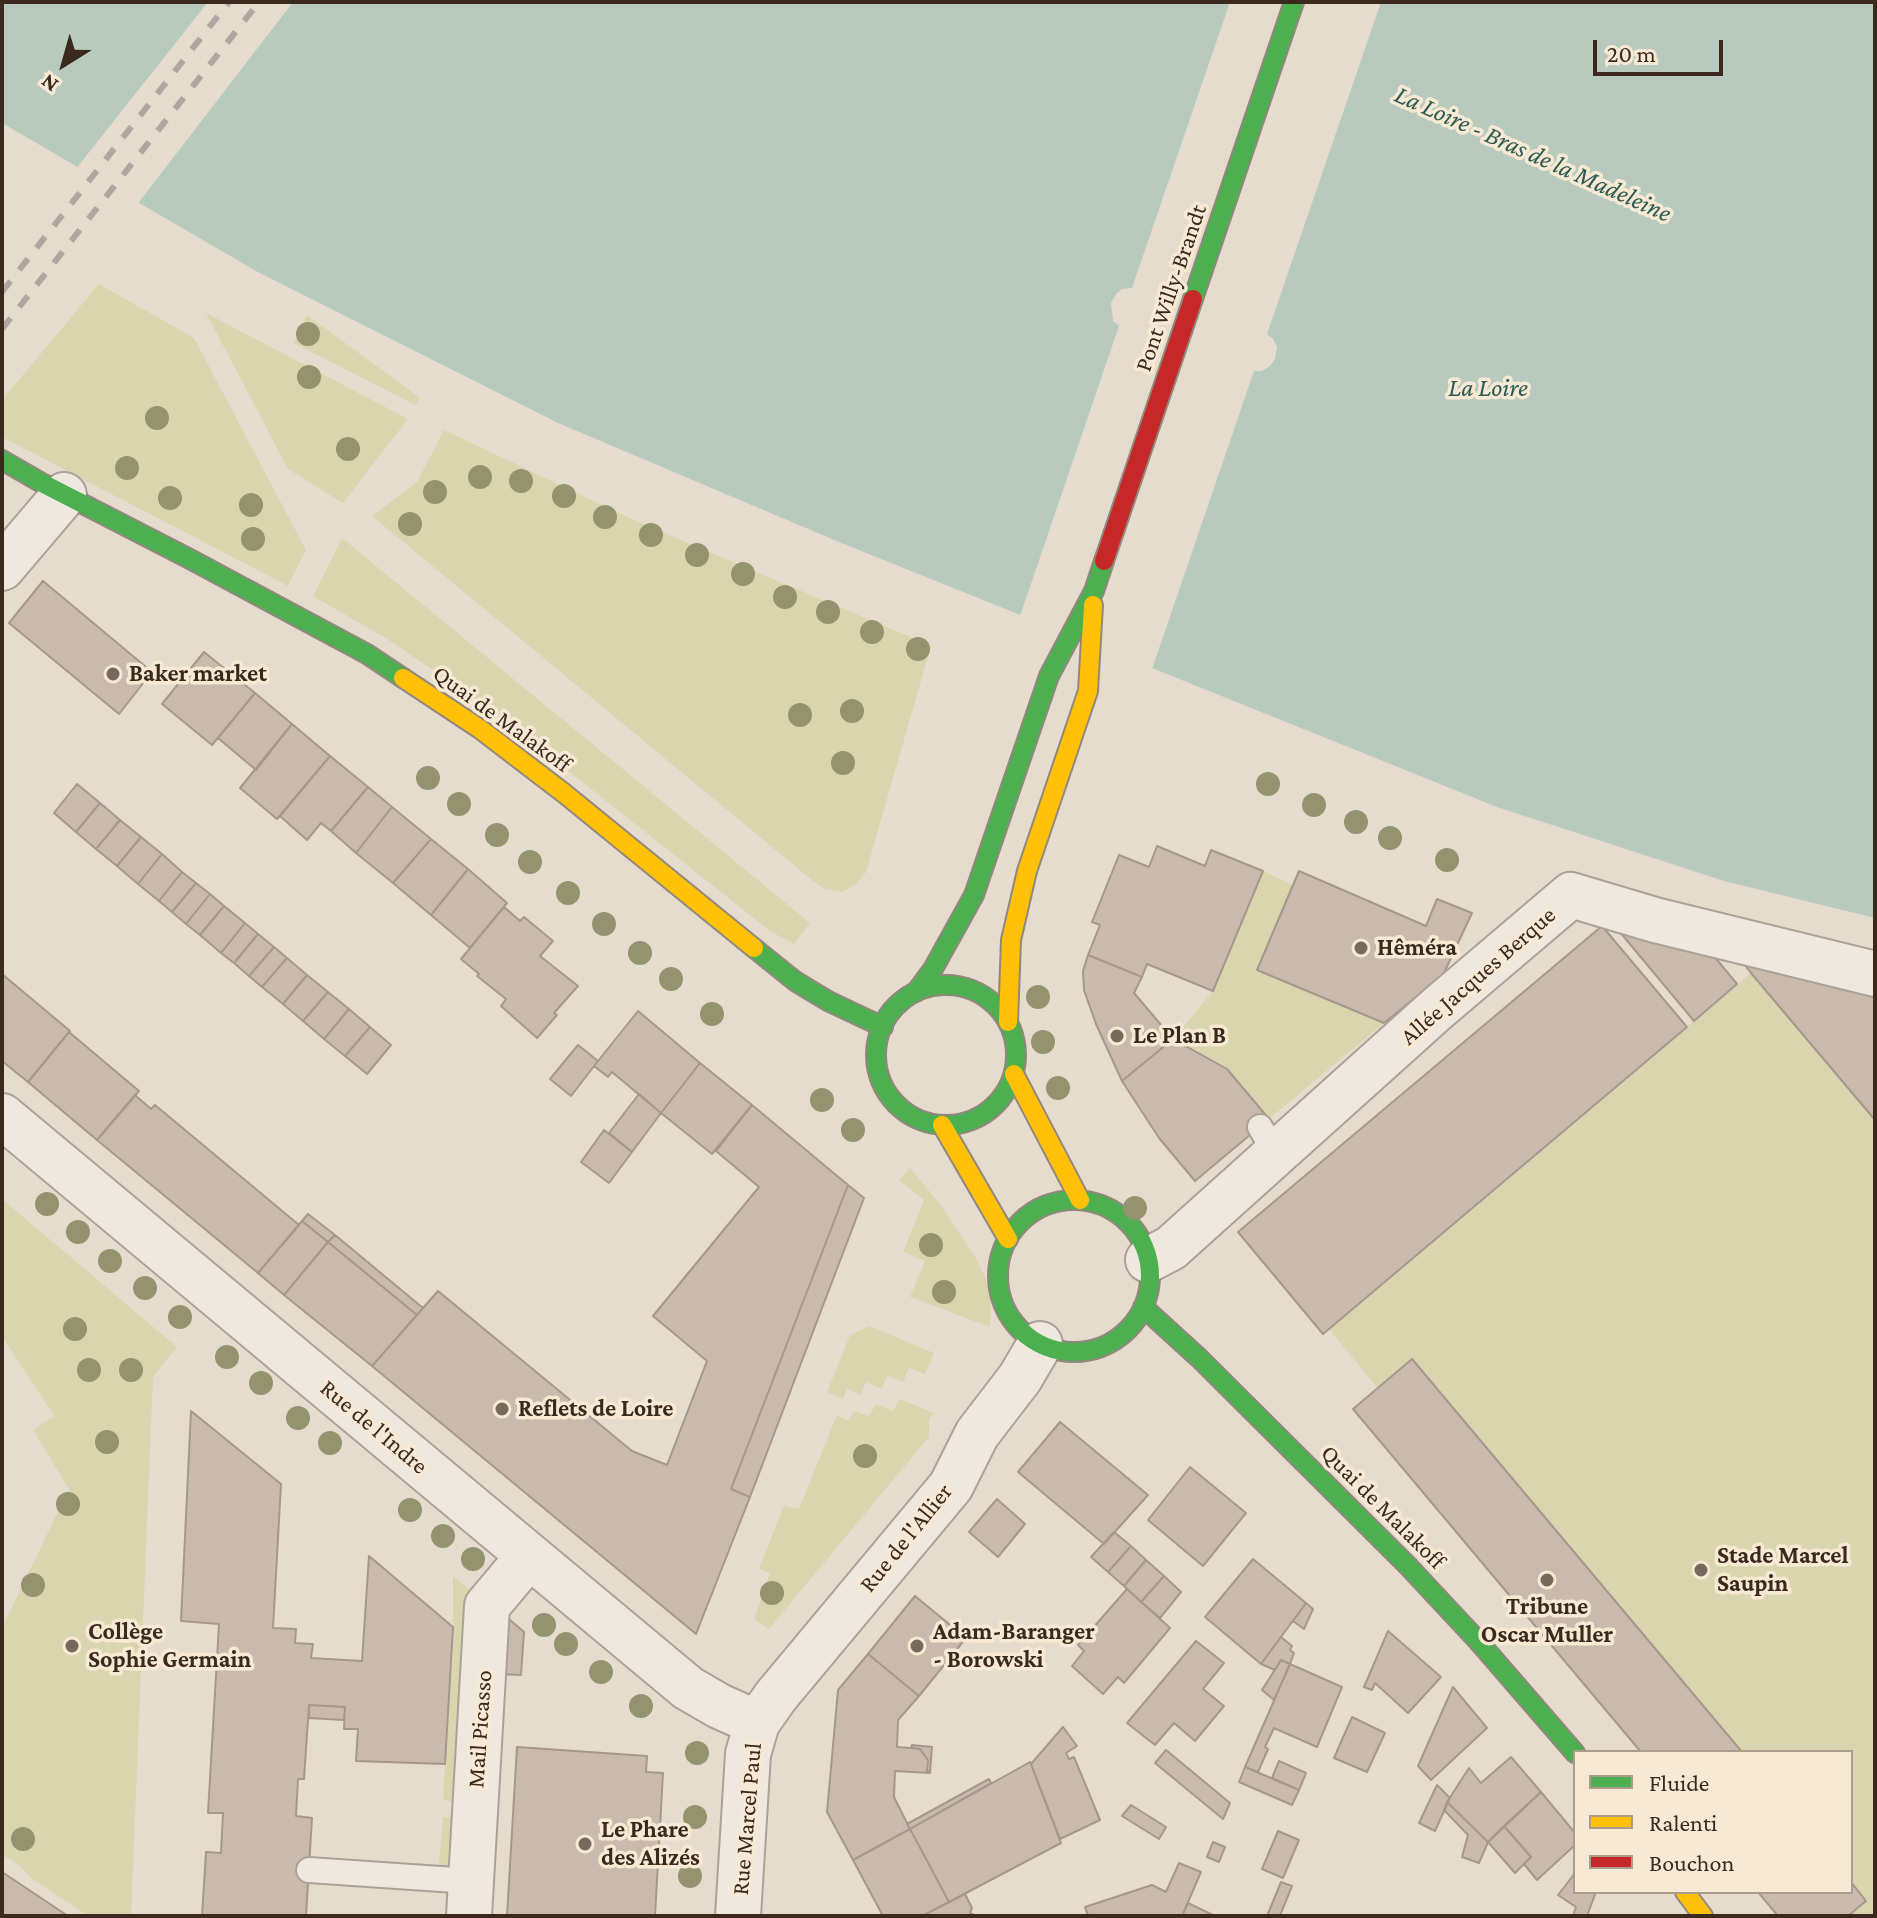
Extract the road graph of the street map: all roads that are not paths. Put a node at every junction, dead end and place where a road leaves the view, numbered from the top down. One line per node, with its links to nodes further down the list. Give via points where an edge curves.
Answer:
1 (1294, 2): 5 (main road, Pont Willy-Brandt)
2 (2, 460): 3 (main road, Quai de Malakoff)
3 (64, 495): 4 (street); 9 (main road, Quai de Malakoff, via 367,654 504,747 795,981)
4 (2, 568)
5 (1094, 591): 7 (main road, Pont Willy-Brandt, via 1049,676 974,895); 8 (main road, Pont Willy-Brandt, via 1088,691 1027,871 1011,940)
6 (1875, 974): 15 (street, Allée Jacques Berque, via 1571,895 1276,1140 1171,1248)
7 (916, 992): 8 (main road, via 941,986 968,990 991,1002); 9 (main road, via 896,1007)
8 (1008, 1022): 10 (main road, via 1015,1042)
9 (883, 1027): 12 (main road, via 877,1067 887,1092 916,1118)
10 (1014, 1074): 12 (main road, via 991,1109 973,1120); 13 (main road)
11 (2, 1116): 18 (street, Rue de l'Indre)
12 (942, 1125): 14 (main road)
13 (1080, 1200): 14 (main road, via 1043,1206); 15 (main road, via 1124,1219)
14 (1008, 1239): 17 (main road, via 998,1278 1004,1304 1019,1327)
15 (1148, 1260): 16 (main road)
16 (1143, 1307): 17 (main road, via 1117,1338 1099,1347 1060,1350); 20 (main road, Quai de Malakoff, via 1408,1566)
17 (1040, 1344): 19 (street, Rue de l'Allier, via 977,1434 951,1486)
18 (529, 1556): 19 (street, Rue de l'Indre, via 688,1688); 23 (street, Mail Picasso, via 487,1606)
19 (757, 1723): 24 (street, Rue Marcel Paul, via 748,1754)
20 (1573, 1751)
21 (309, 1870): 23 (lane)
22 (1686, 1894): 25 (main road)
23 (469, 1899)
24 (738, 1916)
25 (1703, 1916)

